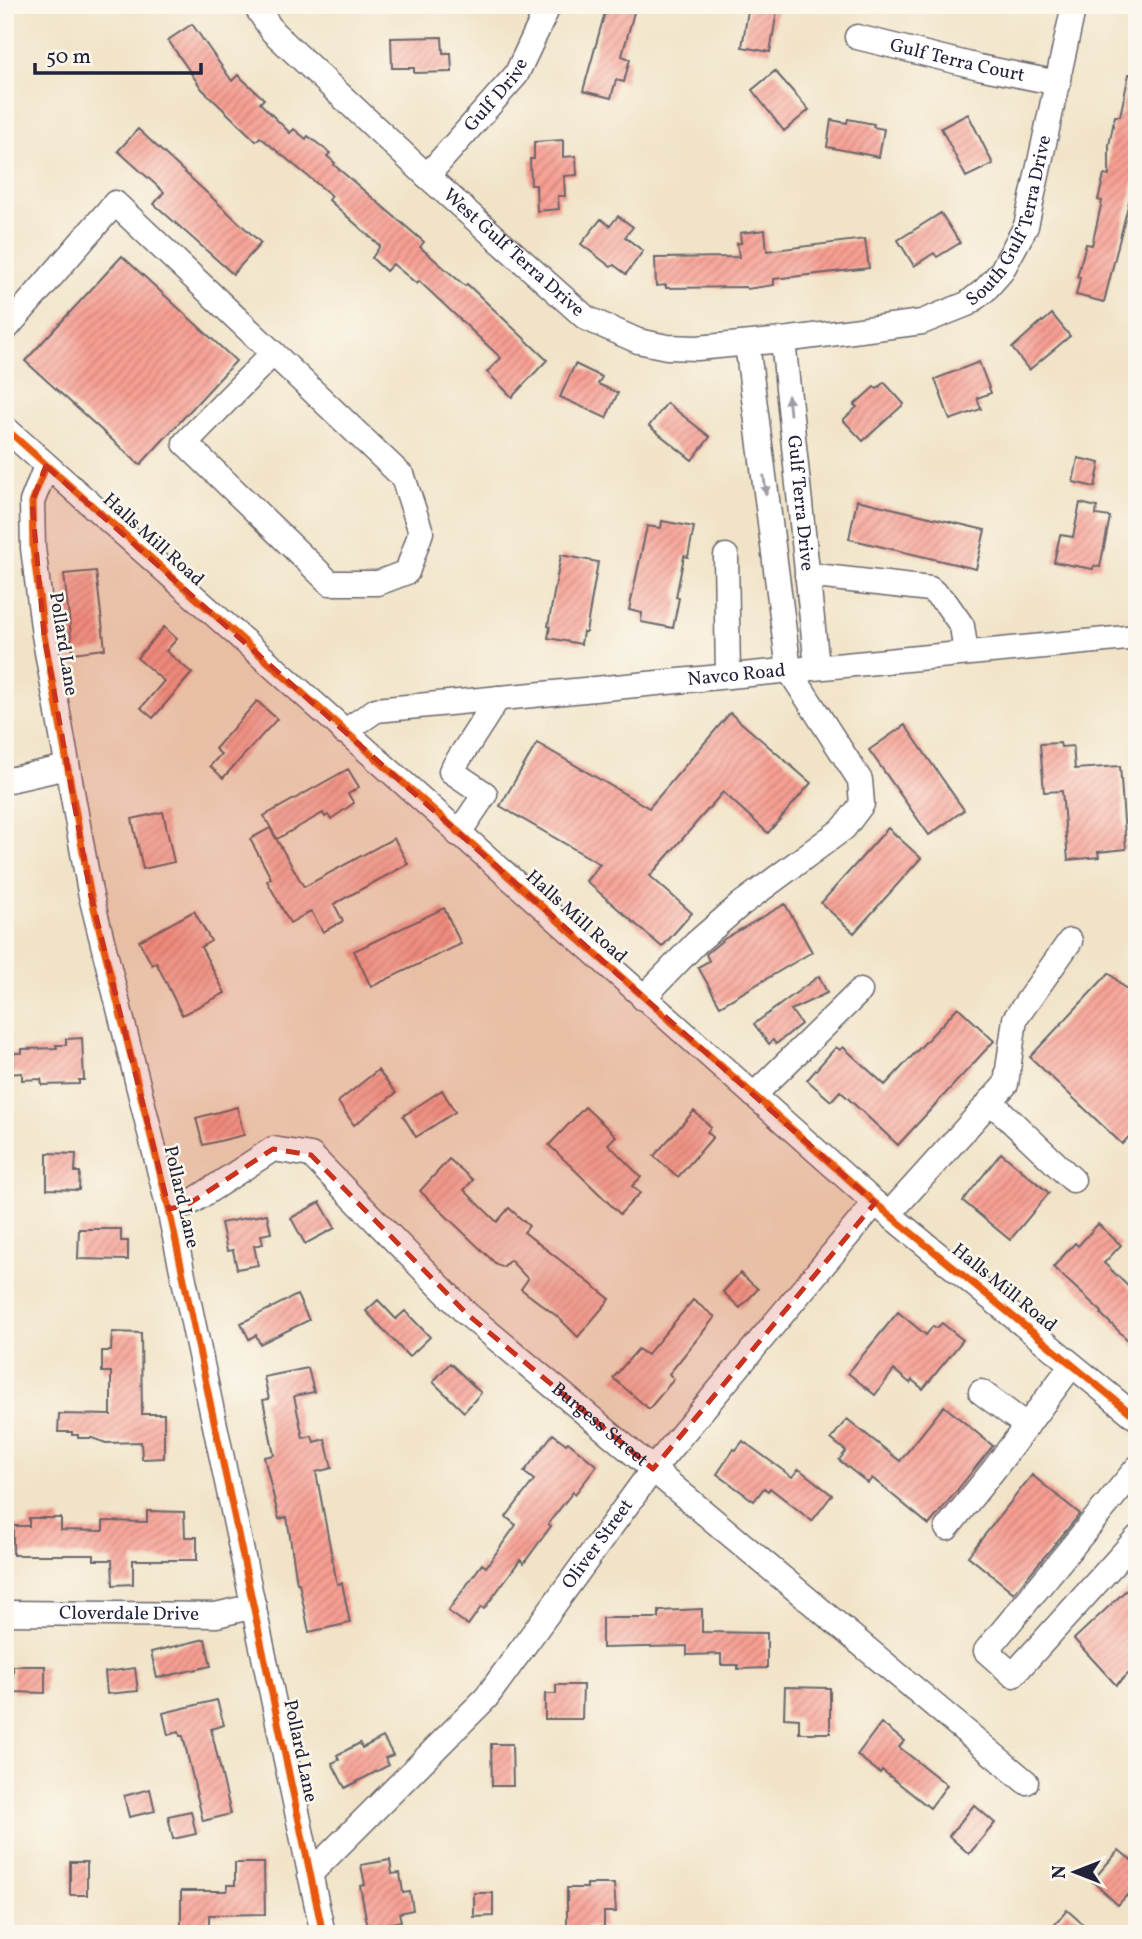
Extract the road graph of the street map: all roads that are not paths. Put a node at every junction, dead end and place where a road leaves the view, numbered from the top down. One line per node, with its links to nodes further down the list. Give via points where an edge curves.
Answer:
1 (549, 5): 6 (street, Gulf Drive, via 516,75)
2 (1074, 5): 5 (street, South Gulf Terra Drive)
3 (256, 6): 6 (street, West Gulf Terra Drive, via 272,32)
4 (857, 37): 5 (street, Gulf Terra Court)
5 (1058, 83): 8 (street, South Gulf Terra Drive, via 1026,226 1001,272 967,304 922,323)
6 (427, 176): 10 (street, West Gulf Terra Drive, via 586,318 608,330 667,347)
7 (5, 330): 11 (street, via 116,203)
8 (839, 333): 9 (street, West Gulf Terra Drive)
9 (783, 340): 10 (street, West Gulf Terra Drive); 15 (street, Gulf Terra Drive, one-way to 9)
10 (747, 344): 19 (street, one-way to 19)
11 (272, 353): 11 (street, via 402,477 421,532 407,572 378,583 330,583 186,443)
12 (5, 428): 13 (street, Halls Mill Road)
13 (46, 466): 22 (street, Halls Mill Road); 23 (street, Pollard Lane, via 33,502 33,548)
14 (726, 556): 20 (street)
15 (807, 575): 17 (street, via 930,589 962,626); 18 (street, Gulf Terra Drive)
16 (1137, 637): 17 (street, Navco Road)
17 (966, 653): 18 (street, Navco Road)
18 (817, 667): 19 (street, Navco Road)
19 (789, 670): 20 (street, Navco Road); 28 (street, via 860,780 862,804 844,828 740,905)
20 (728, 676): 21 (street, Navco Road)
21 (498, 698): 22 (street, Navco Road, via 376,710); 25 (street, via 451,771 485,794)
22 (344, 732): 25 (street, Halls Mill Road)
23 (67, 767): 24 (street); 32 (street, Pollard Lane, via 90,891)
24 (5, 781)
25 (458, 834): 28 (street, Halls Mill Road)
26 (1070, 941): 30 (street, Oliver Street, via 1015,1019 1006,1084)
27 (860, 991): 29 (street)
28 (643, 998): 29 (street, Halls Mill Road)
29 (754, 1095): 33 (street, Halls Mill Road)
30 (990, 1101): 31 (street); 33 (street, Oliver Street)
31 (1073, 1180)
32 (169, 1209): 39 (street, Burgess Street, via 187,1205 272,1149 311,1155 467,1314); 42 (street, Pollard Lane)
33 (882, 1209): 34 (street, Halls Mill Road); 39 (street, Oliver Street)
34 (1072, 1365): 36 (street, Halls Mill Road); 37 (street)
35 (981, 1392): 37 (street)
36 (1137, 1418)
37 (1027, 1426): 40 (street)
38 (1137, 1468): 41 (street, via 986,1651 1013,1675)
39 (653, 1469): 44 (street, Burgess Street); 45 (street, Oliver Street, via 486,1698)
40 (947, 1528)
41 (1137, 1538)
42 (254, 1606): 43 (street, Cloverdale Drive, via 216,1615); 45 (street, Pollard Lane)
43 (5, 1614)
44 (1026, 1782)
45 (310, 1874): 46 (street, Pollard Lane)
46 (323, 1934)

